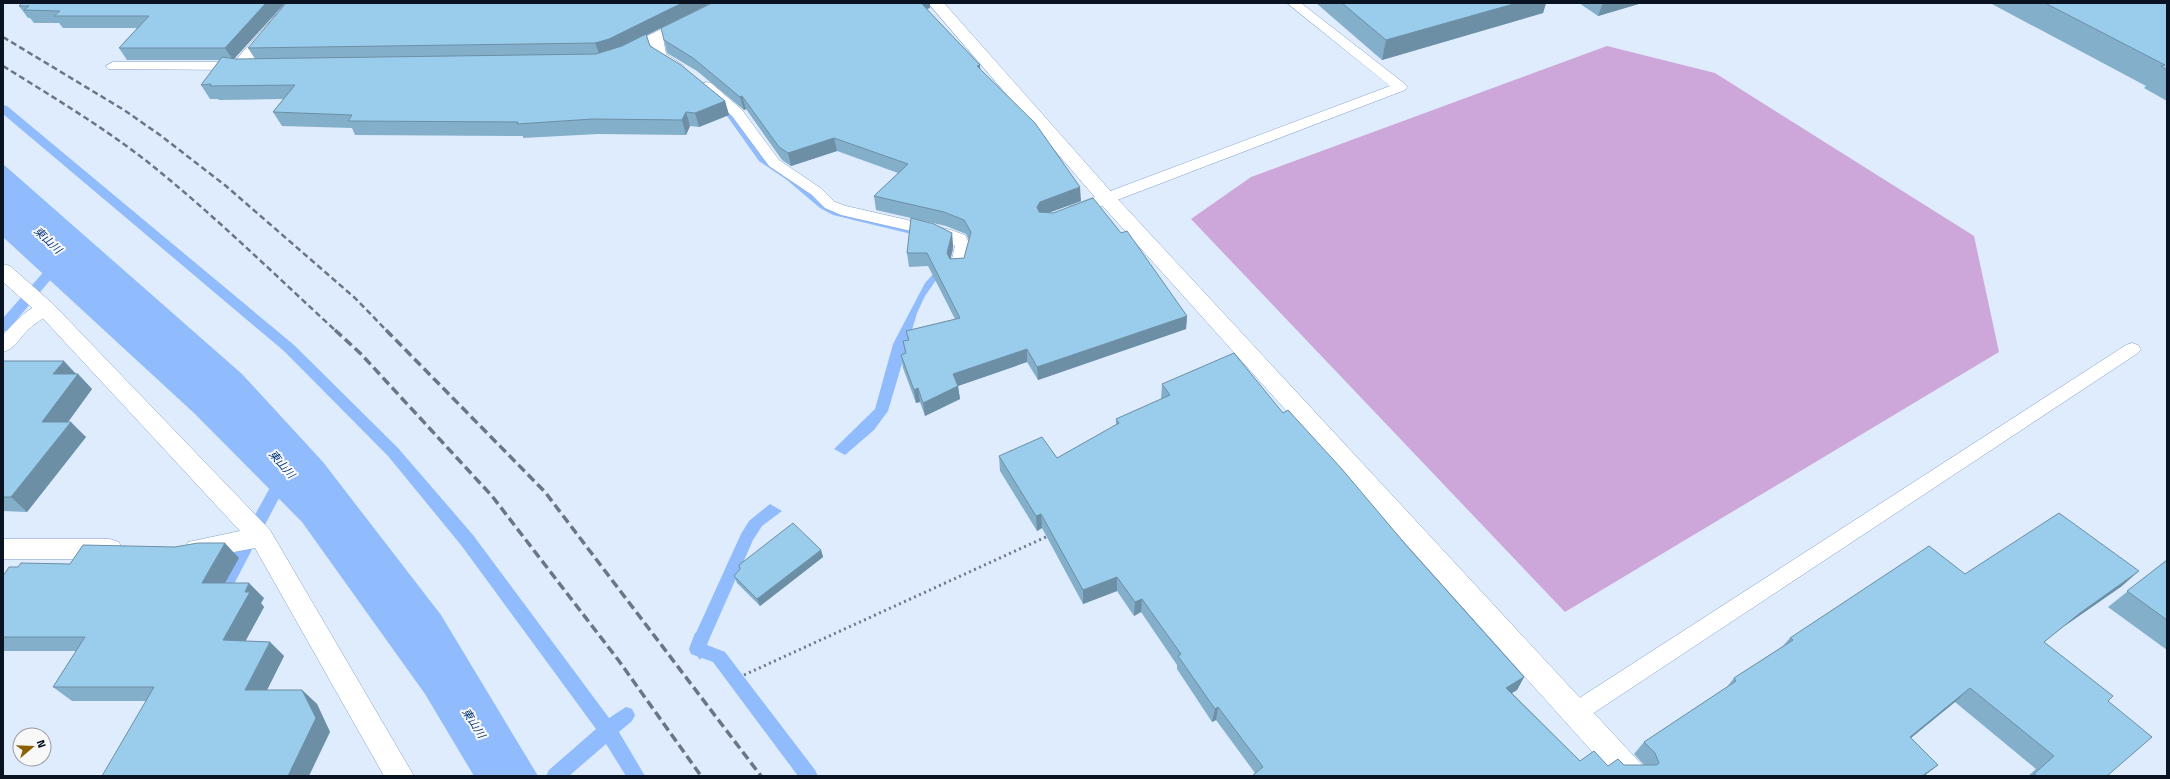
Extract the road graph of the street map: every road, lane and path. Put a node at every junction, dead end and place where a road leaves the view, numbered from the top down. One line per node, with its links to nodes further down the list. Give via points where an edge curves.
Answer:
1 (294, 3): 8 (street)
2 (726, 3): 5 (street)
3 (936, 3): 10 (street)
4 (1293, 3): 10 (lane, via 1400,87)
5 (656, 37): 6 (street); 12 (lane, via 660,56 694,77 737,112 774,163 817,192 830,205 841,210 959,239 963,246)
6 (609, 61)
7 (113, 66): 8 (lane)
8 (240, 66): 9 (street)
9 (277, 67)
10 (1107, 199): 11 (lane); 23 (street)
11 (1060, 216)
12 (958, 267)
13 (3, 271): 14 (street)
14 (45, 308): 15 (lane, via 23,324); 18 (street)
15 (3, 346)
16 (2132, 350): 23 (lane)
17 (1051, 534): 22 (path)
18 (260, 537): 21 (street, via 202,549); 24 (street)
19 (3, 549): 20 (street)
20 (130, 549)
21 (178, 549)
22 (744, 674)
23 (1575, 713): 25 (street)
24 (400, 776)
25 (1633, 776)

